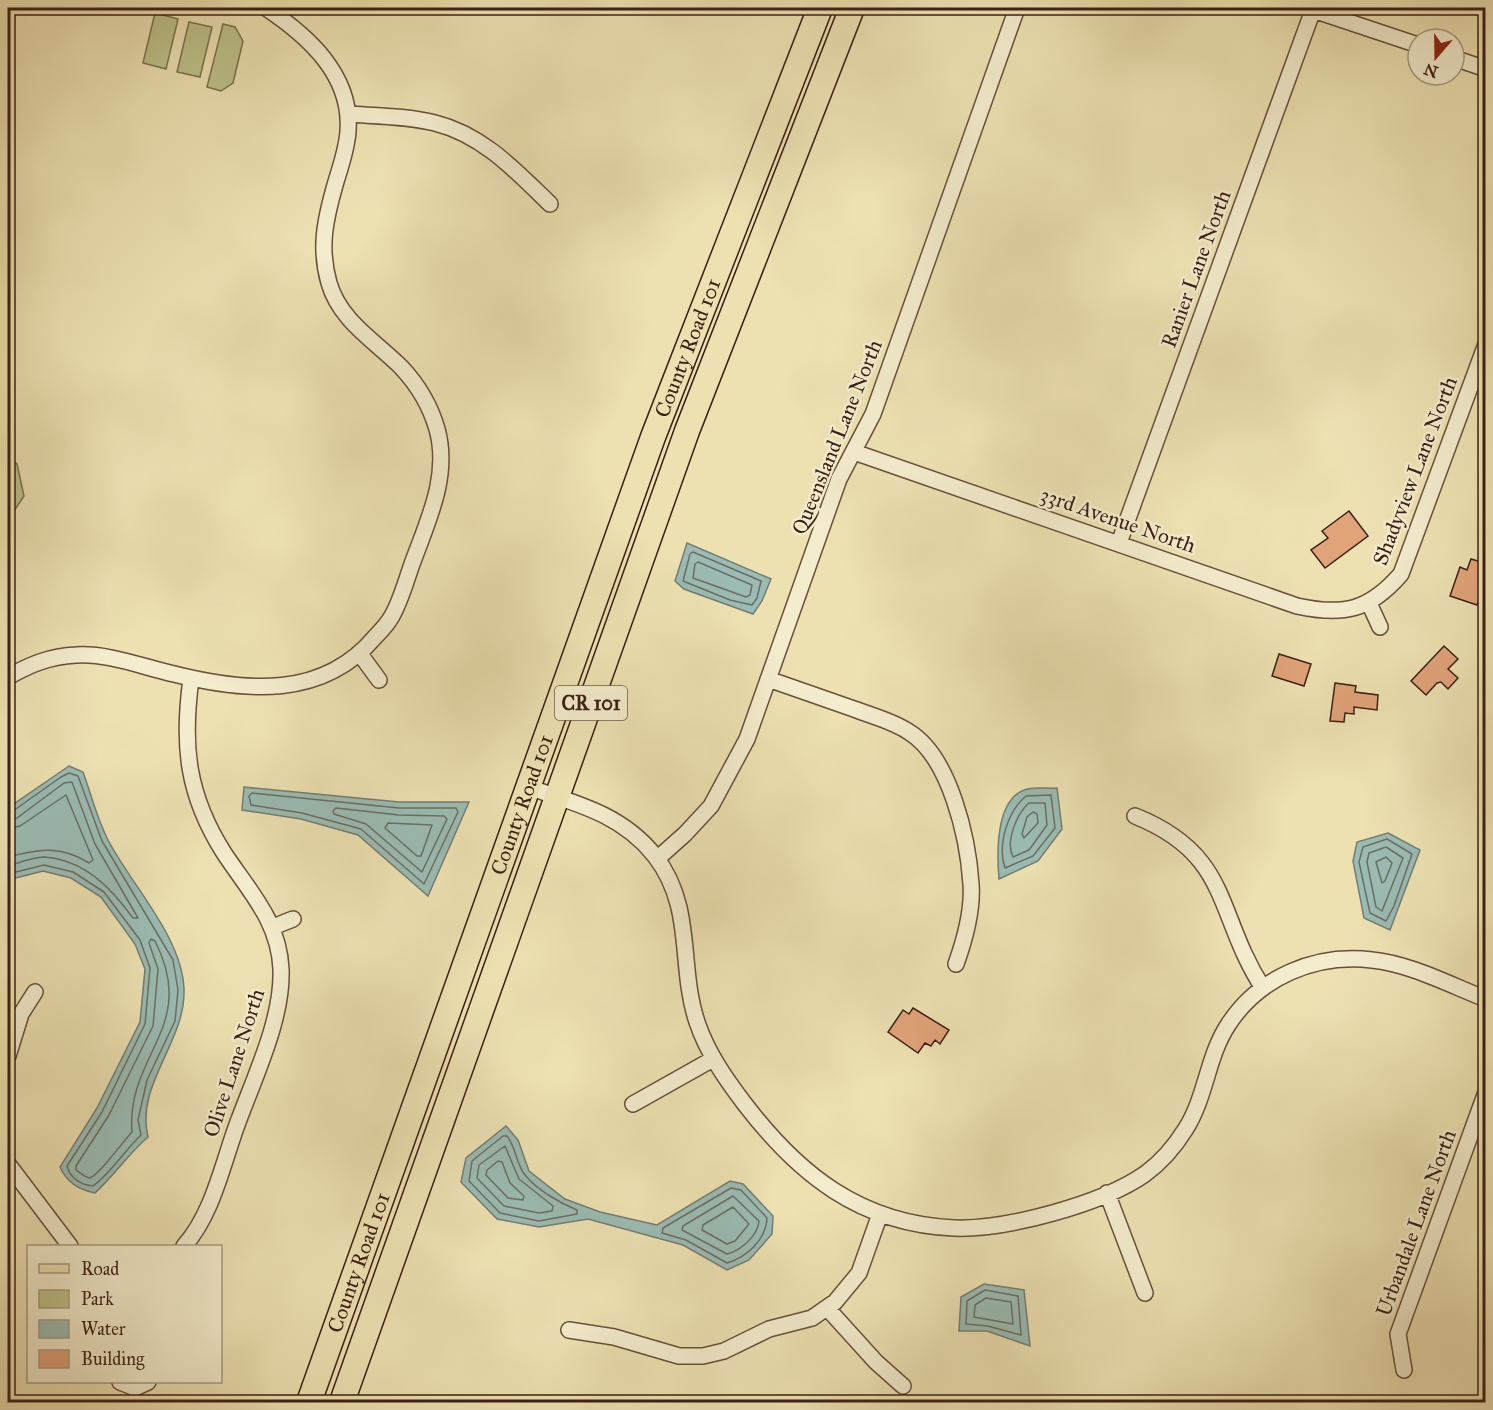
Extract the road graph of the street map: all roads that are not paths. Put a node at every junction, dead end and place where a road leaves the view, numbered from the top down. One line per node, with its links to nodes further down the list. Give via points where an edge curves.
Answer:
1 (266, 8): 9 (street, via 315,46 330,64)
2 (820, 8): 21 (main road, County Road 101 / CR 101, via 653,437)
3 (852, 8): 22 (main road, County Road 101 / CR 101, via 687,431)
4 (1017, 8): 12 (street, Queensland Lane North, via 873,414)
5 (1310, 8): 6 (street); 13 (street, Ranier Lane North)
6 (1406, 41)
7 (1466, 62): 8 (street)
8 (1485, 69)
9 (348, 114): 10 (street, via 436,123 466,135 493,151); 16 (street, via 344,156 322,238 328,280 354,324 416,385 429,407 442,456 434,504 392,617)
10 (550, 204)
11 (1485, 344): 14 (street, Shadyview Lane North, via 1401,574 1388,590)
12 (854, 452): 13 (street, 33rd Avenue North); 19 (street, Queensland Lane North, via 839,479)
13 (1119, 543): 14 (street, 33rd Avenue North, via 1296,606 1324,612 1346,611)
14 (1369, 603): 15 (street)
15 (1380, 627)
16 (360, 654): 18 (street, via 309,683 249,687); 20 (street)
17 (8, 677): 18 (street, via 52,658 78,654)
18 (191, 679): 26 (street, Olive Lane North, via 186,735 195,796 224,853)
19 (768, 679): 24 (street, Queensland Lane North, via 747,739 711,806); 27 (street, via 910,732 943,771 953,794 971,885 965,938)
20 (379, 680)
21 (528, 787): 22 (street); 47 (main road, County Road 101 / CR 101)
22 (557, 797): 24 (street, via 610,817 634,834); 48 (main road, County Road 101 / CR 101)
23 (1135, 816): 28 (street, via 1170,832 1204,864 1218,887 1248,965)
24 (657, 859): 32 (street, via 681,908 696,1021)
25 (292, 920): 26 (street)
26 (273, 927): 39 (street, Olive Lane North, via 281,970 273,1022 202,1220)
27 (956, 964)
28 (1263, 988): 30 (street, via 1292,970 1318,962 1365,959 1402,967); 36 (street, via 1228,1025 1215,1050 1199,1105 1185,1130 1146,1173)
29 (35, 992): 31 (street, via 21,1014)
30 (1485, 999)
31 (8, 1056)
32 (713, 1059): 34 (street); 37 (street, via 764,1130 789,1157 817,1181)
33 (1485, 1092): 43 (street, Urbandale Lane North, via 1398,1334)
34 (633, 1104)
35 (8, 1164): 38 (street)
36 (1107, 1193): 37 (street, via 992,1226 955,1228); 40 (street)
37 (880, 1214): 41 (street, via 859,1273)
38 (69, 1245)
39 (185, 1245)
40 (1145, 1293)
41 (828, 1309): 42 (street, via 703,1356 679,1356 614,1337); 46 (street)
42 (568, 1330)
43 (1404, 1370)
44 (122, 1383): 45 (street, via 135,1389)
45 (146, 1383)
46 (903, 1386)
47 (309, 1402)
48 (342, 1402)

